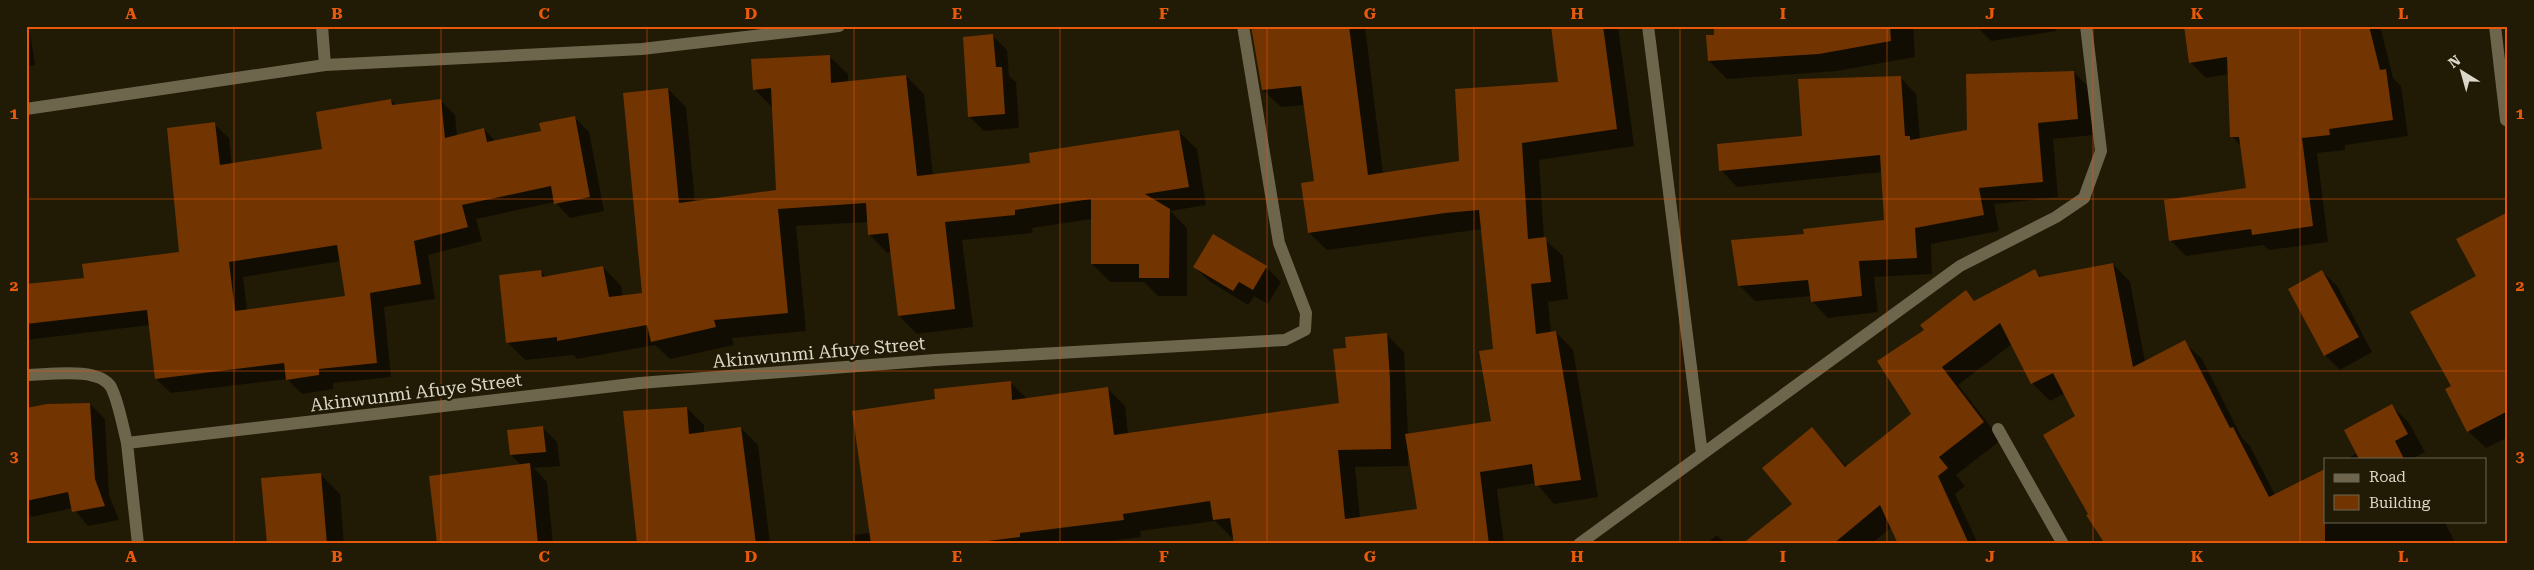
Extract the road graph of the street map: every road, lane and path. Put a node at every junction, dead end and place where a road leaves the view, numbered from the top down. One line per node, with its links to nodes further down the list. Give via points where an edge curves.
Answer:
1 (322, 26): 7 (street)
2 (839, 26): 7 (street, via 642,49)
3 (1243, 26): 12 (street, Akinwunmi Afuye Street, via 1279,243 1306,313 1305,330 1285,340 935,360 650,383)
4 (1648, 26): 13 (street)
5 (2086, 26): 13 (street, via 2101,151 2084,198 2056,217 1960,266)
6 (2495, 26): 9 (street)
7 (325, 64): 8 (street)
8 (26, 109)
9 (2506, 120)
10 (26, 375): 12 (street, via 82,373 100,377 111,387)
11 (1998, 429): 16 (street)
12 (127, 443): 14 (street)
13 (1702, 454): 15 (street)
14 (138, 544)
15 (1579, 544)
16 (2063, 544)

